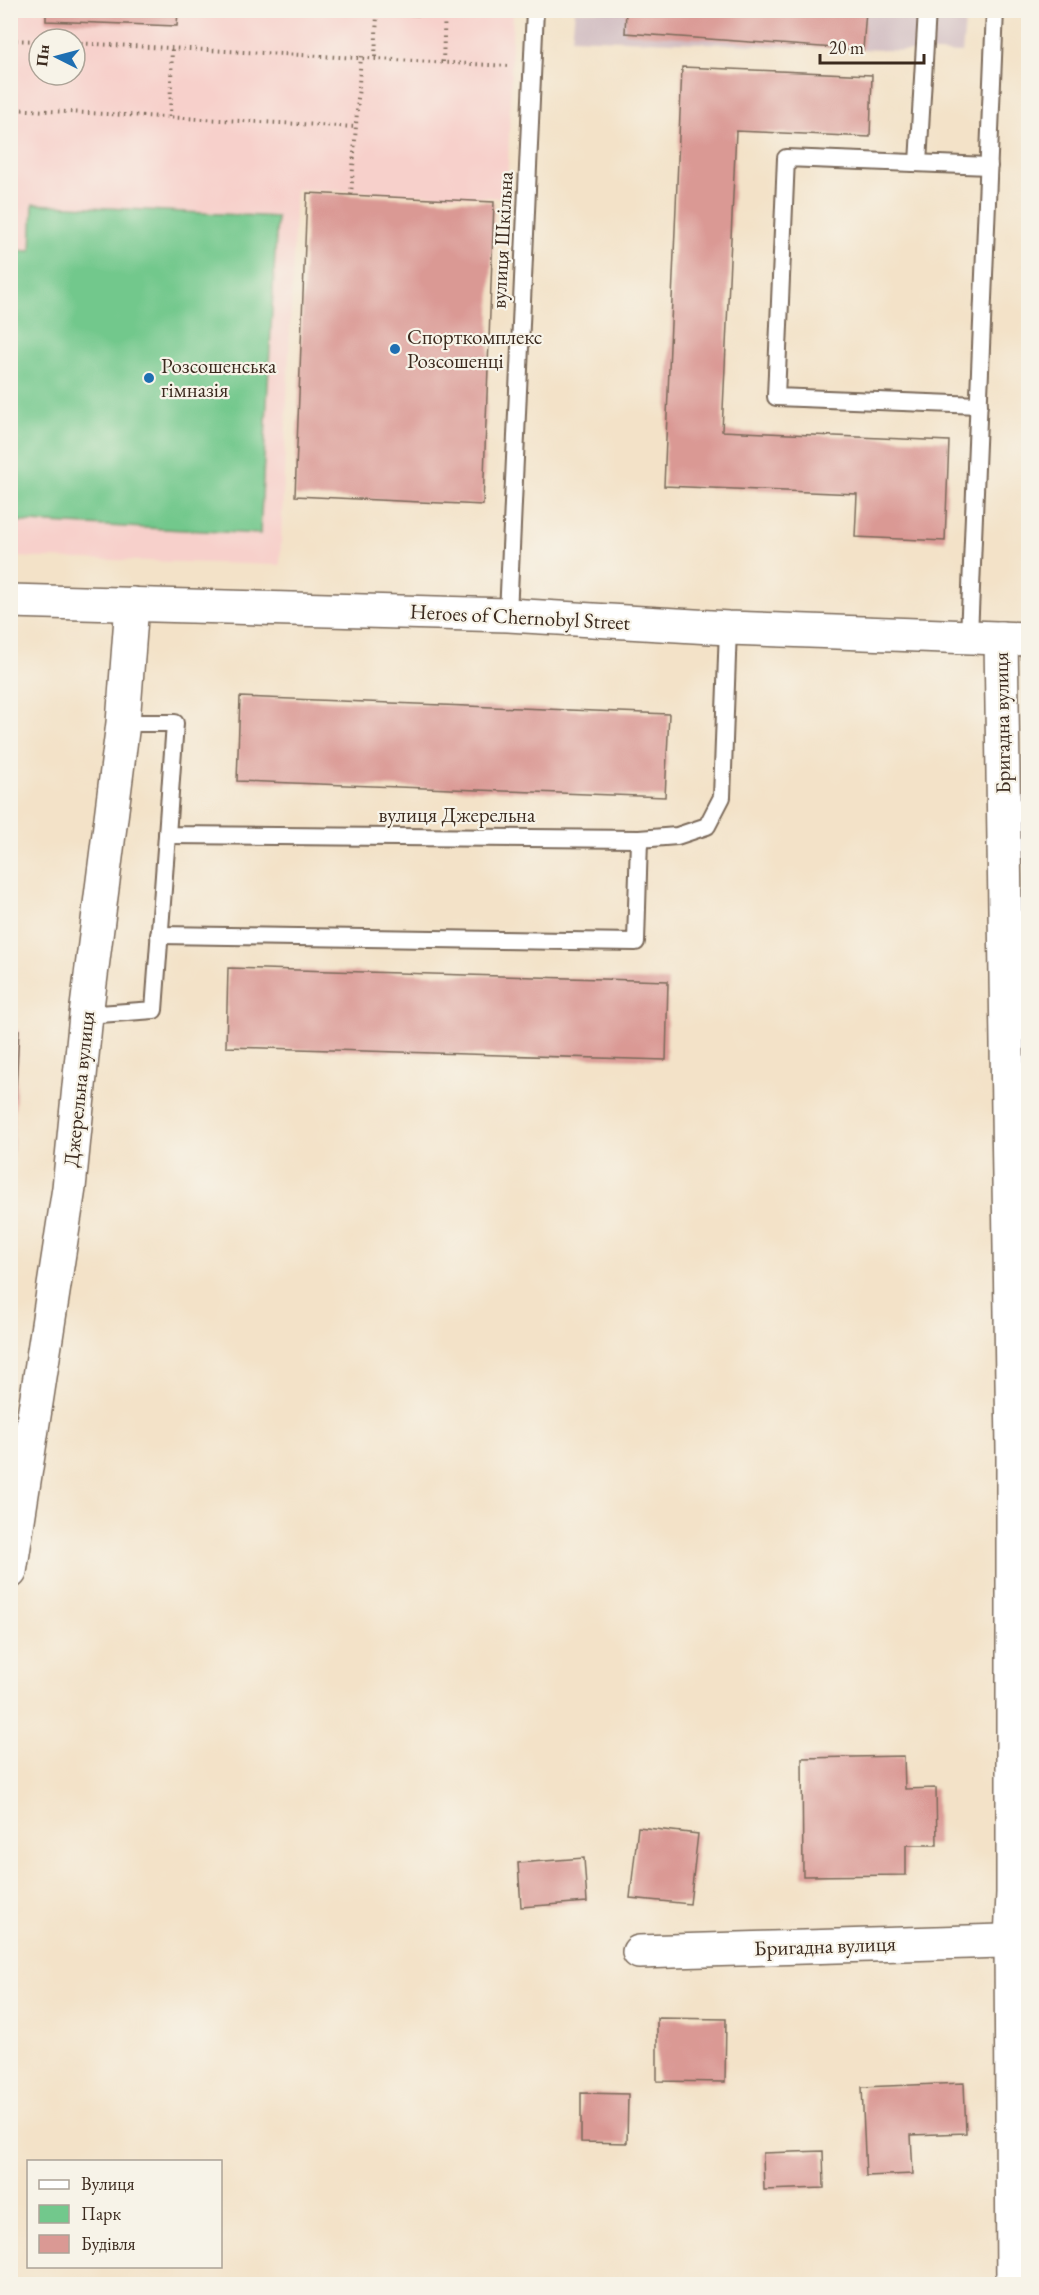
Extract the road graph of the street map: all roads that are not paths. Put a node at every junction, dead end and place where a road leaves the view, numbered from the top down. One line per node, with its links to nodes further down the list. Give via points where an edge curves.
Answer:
1 (535, 10): 9 (lane, вулиця Шкільна)
2 (927, 10): 4 (lane)
3 (995, 10): 5 (lane)
4 (918, 163): 5 (lane); 6 (lane, via 786,158 776,397)
5 (989, 166): 6 (lane)
6 (979, 405): 11 (lane)
7 (10, 602): 8 (street, Heroes of Chernobyl Street)
8 (132, 604): 9 (street, Heroes of Chernobyl Street); 12 (street, Джерельна вулиця)
9 (508, 615): 10 (street, Heroes of Chernobyl Street)
10 (728, 628): 11 (street, Heroes of Chernobyl Street); 14 (lane, вулиця Джерельна, via 722,797 707,826 677,836)
11 (1000, 638): 17 (street, Бригадна вулиця)
12 (123, 723): 13 (lane, via 175,723); 16 (street, Джерельна вулиця)
13 (167, 835): 14 (lane, вулиця Джерельна); 15 (lane)
14 (639, 839): 15 (lane, via 636,942)
15 (159, 935): 16 (lane, via 154,1010)
16 (86, 1015): 18 (street, Джерельна вулиця, via 69,1188)
17 (1019, 1257): 19 (street, Бригадна вулиця)
18 (10, 1572)
19 (1021, 1781): 20 (street, Бригадна вулиця)
20 (1020, 1948): 21 (street, Бригадна вулиця); 22 (street, Бригадна вулиця)
21 (639, 1952)
22 (1013, 2284)

